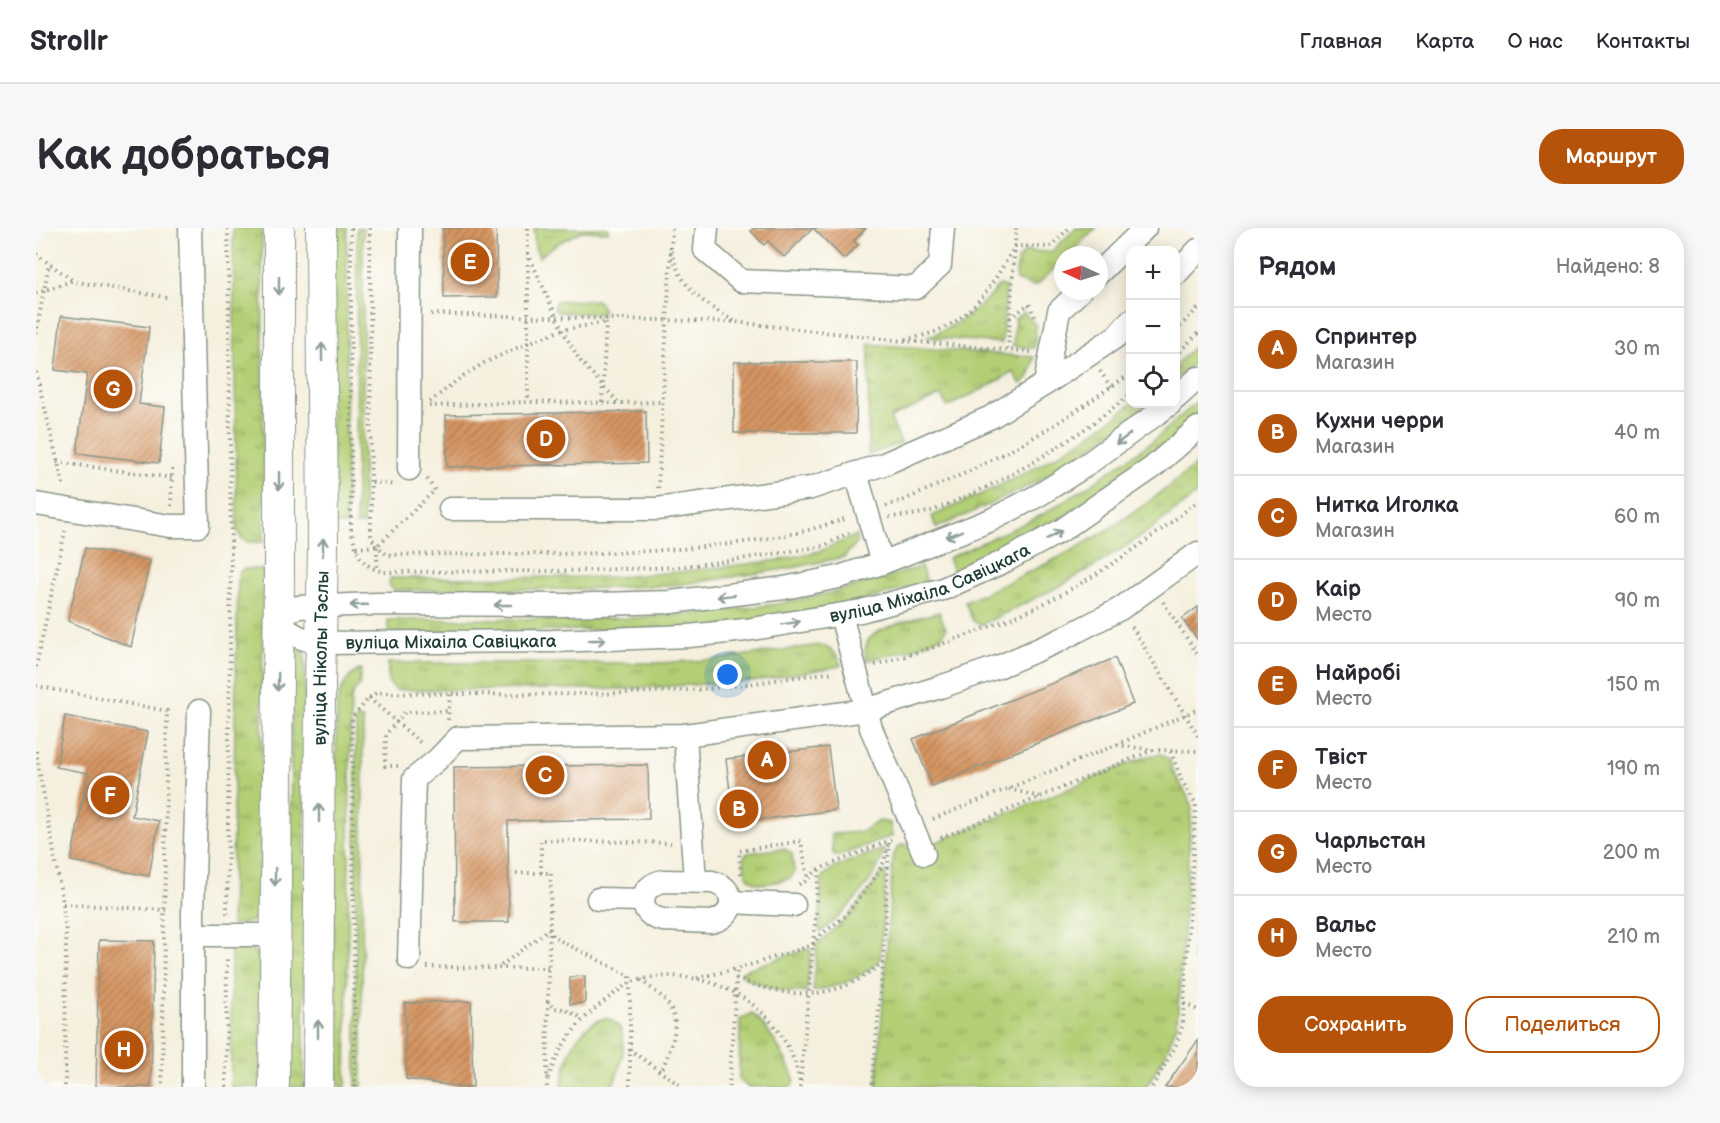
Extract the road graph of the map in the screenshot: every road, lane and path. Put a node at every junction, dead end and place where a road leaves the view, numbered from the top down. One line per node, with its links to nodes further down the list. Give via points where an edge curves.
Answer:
1 (190, 228): 26 (street)
2 (228, 228): 112 (path, via 231,551)
3 (279, 228): 74 (main road, one-way to 74)
4 (321, 228): 71 (main road, вуліца Ніколы Тэслы, one-way to 4)
5 (351, 228): 66 (path, via 351,530)
6 (370, 228): 65 (path, via 371,537)
7 (410, 228): 29 (street)
8 (528, 228): 18 (path)
9 (672, 228): 16 (path)
10 (707, 228): 11 (street, via 705,250 741,281 916,288 940,264)
11 (943, 228)
12 (1016, 228): 15 (path)
13 (1069, 228): 15 (path, via 1050,247)
14 (1145, 228): 21 (street)
15 (1015, 246): 40 (path, via 993,284 965,315 921,337); 42 (path)
16 (670, 247): 32 (path); 34 (path, via 675,265 692,293)
17 (1198, 250): 22 (street)
18 (528, 253): 30 (path); 31 (path)
19 (36, 254): 20 (path)
20 (49, 263): 23 (path); 24 (path)
21 (1108, 264)
22 (1180, 270)
23 (72, 280): 24 (path); 26 (path)
24 (45, 291): 25 (path); 39 (path)
25 (36, 293)
26 (192, 300): 61 (street, via 198,526 170,526)
27 (1071, 300): 46 (street, via 1059,311)
28 (1198, 308): 36 (path)
29 (410, 314): 30 (path); 57 (street)
30 (527, 316): 31 (path); 41 (path)
31 (557, 317): 33 (path); 37 (path)
32 (668, 319): 33 (path); 34 (path); 51 (path)
33 (607, 320): 37 (path); 47 (path)
34 (735, 322): 40 (path)
35 (1126, 326): 46 (street)
36 (1180, 327)
37 (562, 330): 41 (path); 47 (path, via 581,363)
38 (1198, 333): 44 (path)
39 (36, 334)
40 (895, 340): 42 (path)
41 (528, 343): 50 (path); 50 (path, via 484,363 426,406)
42 (1008, 350): 43 (path)
43 (1036, 353)
44 (1178, 354)
45 (1198, 378): 48 (street)
46 (1045, 384): 58 (street, via 991,417)
47 (603, 386): 52 (path); 53 (path)
48 (1180, 394)
49 (1126, 399): 64 (path, via 1066,442 979,491 931,511 879,517)
50 (528, 402): 52 (path)
51 (663, 402): 53 (path); 63 (path)
52 (602, 403): 53 (path)
53 (619, 403)
54 (1164, 408): 68 (street, вуліца Міхаіла Савіцкага, one-way to 68, via 1039,495 991,520)
55 (1198, 428): 73 (street, вуліца Міхаіла Савіцкага, one-way to 55, via 943,589 1005,561 1062,530 1152,468)
56 (57, 462): 59 (path)
57 (417, 472): 65 (path, via 435,490)
58 (856, 473): 63 (street, via 811,488); 64 (street)
59 (172, 478)
60 (1198, 501): 77 (path, via 1084,581 1031,609 924,651)
61 (36, 504)
62 (450, 509): 63 (street)
63 (657, 509)
64 (869, 522): 68 (street); 69 (path, via 824,546 677,567)
65 (376, 546): 66 (path); 69 (path)
66 (356, 548): 69 (path, via 360,558)
67 (1198, 553): 70 (street)
68 (882, 563): 71 (street, вуліца Міхаіла Савіцкага, one-way to 71, via 784,588 671,602)
69 (377, 570)
70 (1152, 587): 72 (street); 76 (path)
71 (321, 606): 74 (street, вуліца Міхаіла Савіцкага, via 298,607); 75 (main road, вуліца Ніколы Тэслы)
72 (1120, 609): 81 (street, via 998,667); 84 (path)
73 (841, 615): 75 (street, вуліца Міхаіла Савіцкага, one-way to 73, via 689,636); 77 (street)
74 (279, 623): 75 (street, вуліца Міхаіла Савіцкага, via 294,635); 113 (main road, one-way to 113)
75 (320, 643): 139 (main road, вуліца Ніколы Тэслы, one-way to 75)
76 (1198, 655)
77 (855, 670): 79 (path, via 755,684 642,692 376,693); 81 (street)
78 (36, 686): 108 (path, via 167,711)
79 (369, 698): 85 (path); 140 (path, via 352,718)
80 (1198, 709): 84 (path)
81 (866, 710): 86 (street); 99 (street)
82 (199, 711): 109 (street)
83 (449, 711): 85 (path, via 405,712)
84 (1186, 714): 87 (path)
85 (396, 722): 93 (path); 94 (path, via 386,734 385,766)
86 (685, 735): 93 (street, via 458,738); 102 (street)
87 (1198, 736)
88 (1116, 745): 89 (path)
89 (1154, 750): 90 (path); 96 (path)
90 (1170, 750): 92 (path); 97 (path)
91 (36, 751): 106 (path)
92 (1198, 752)
93 (438, 759): 114 (street, via 414,779)
94 (404, 766)
95 (1008, 789): 96 (path)
96 (1041, 797): 99 (path)
97 (1197, 805): 127 (path)
98 (677, 843): 101 (path, via 541,840)
99 (928, 848)
100 (516, 873): 101 (path)
101 (540, 873): 110 (path, via 551,873)
102 (694, 881): 104 (street, via 656,882 649,886); 105 (street, via 719,884 726,888)
103 (598, 899): 104 (street)
104 (643, 900): 105 (street, via 644,908 655,919 711,922 725,916)
105 (731, 902): 107 (street)
106 (63, 904): 108 (path); 134 (path)
107 (794, 905)
108 (165, 910): 109 (path); 135 (path)
109 (194, 911): 111 (street)
110 (549, 929): 117 (path); 118 (path); 123 (path, via 554,937 630,976)
111 (193, 935): 112 (street); 136 (street)
112 (227, 935): 113 (street); 137 (path)
113 (275, 935): 138 (main road)
114 (418, 958): 117 (path, via 427,968)
115 (811, 961): 125 (path)
116 (883, 962): 119 (path, via 889,842 877,875 844,917 813,945); 125 (path, via 847,986); 145 (path)
117 (498, 968): 118 (path)
118 (548, 968): 126 (path)
119 (737, 969): 120 (path); 121 (path)
120 (696, 978): 122 (path, via 659,976); 124 (path)
121 (736, 978): 124 (path); 125 (path, via 777,992)
122 (641, 980): 123 (path); 131 (path, via 666,1001 675,1017 674,1039)
123 (631, 982): 129 (path); 130 (path)
124 (735, 993): 133 (path, via 755,1005 787,1042); 144 (path)
125 (809, 995): 133 (path)
126 (548, 1001): 129 (path, via 553,1008 564,1009); 132 (path)
127 (1184, 1004): 128 (path); 146 (path, via 1183,1024)
128 (1198, 1010)
129 (583, 1020): 132 (path, via 565,1042)
130 (629, 1049): 131 (path); 142 (path)
131 (661, 1072): 143 (path)
132 (548, 1078): 141 (path)
133 (800, 1085)
134 (65, 1087)
135 (162, 1087)
136 (193, 1087)
137 (226, 1087)
138 (274, 1087)
139 (318, 1087)
140 (355, 1087)
141 (547, 1087)
142 (630, 1087)
143 (682, 1087)
144 (729, 1087)
145 (873, 1087)
146 (1152, 1087)

